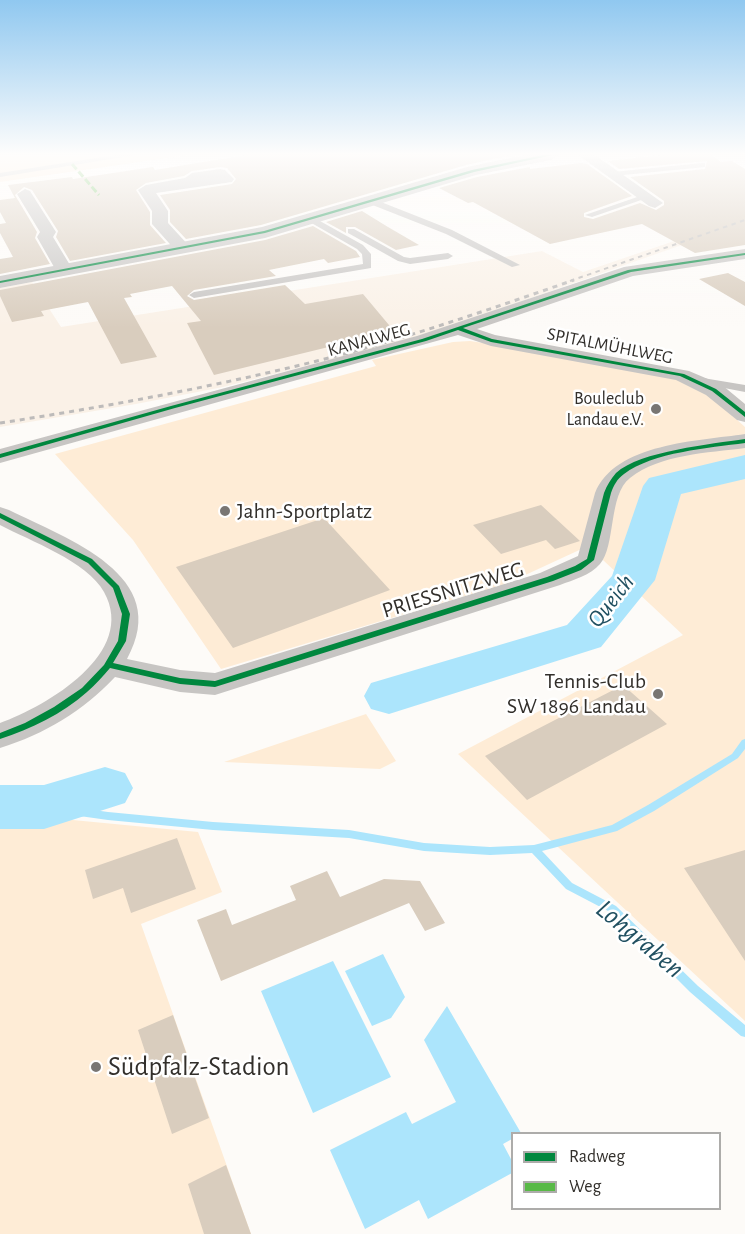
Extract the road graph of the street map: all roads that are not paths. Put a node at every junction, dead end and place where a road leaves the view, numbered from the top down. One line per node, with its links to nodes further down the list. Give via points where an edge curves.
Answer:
1 (36, 213): 12 (street)
2 (160, 213): 8 (street, via 160,224)
3 (334, 213): 7 (street)
4 (400, 213): 11 (lane)
5 (595, 213): 6 (lane)
6 (589, 214)
7 (318, 217): 8 (street); 10 (lane, via 401,259); 14 (lane, via 360,247 368,266)
8 (183, 248): 12 (street)
9 (745, 254): 15 (street, KANALWEG, via 630,271)
10 (448, 256)
11 (515, 265)
12 (64, 270): 13 (street)
13 (0, 282)
14 (194, 295)
15 (460, 329): 16 (street, SPITALMÜHLWEG, via 491,340); 20 (street, KANALWEG)
16 (694, 379): 17 (lane); 18 (street, SPITALMÜHLWEG)
17 (745, 389)
18 (745, 415)
19 (745, 441): 22 (street, PRIESSNITZWEG, via 653,458 628,468 612,483 590,560 578,568 215,684 180,681)
20 (0, 456)
21 (0, 515): 22 (street, via 90,561 113,580 122,596 126,625 123,640)
22 (109, 665): 23 (street, via 60,708)
23 (0, 735)

